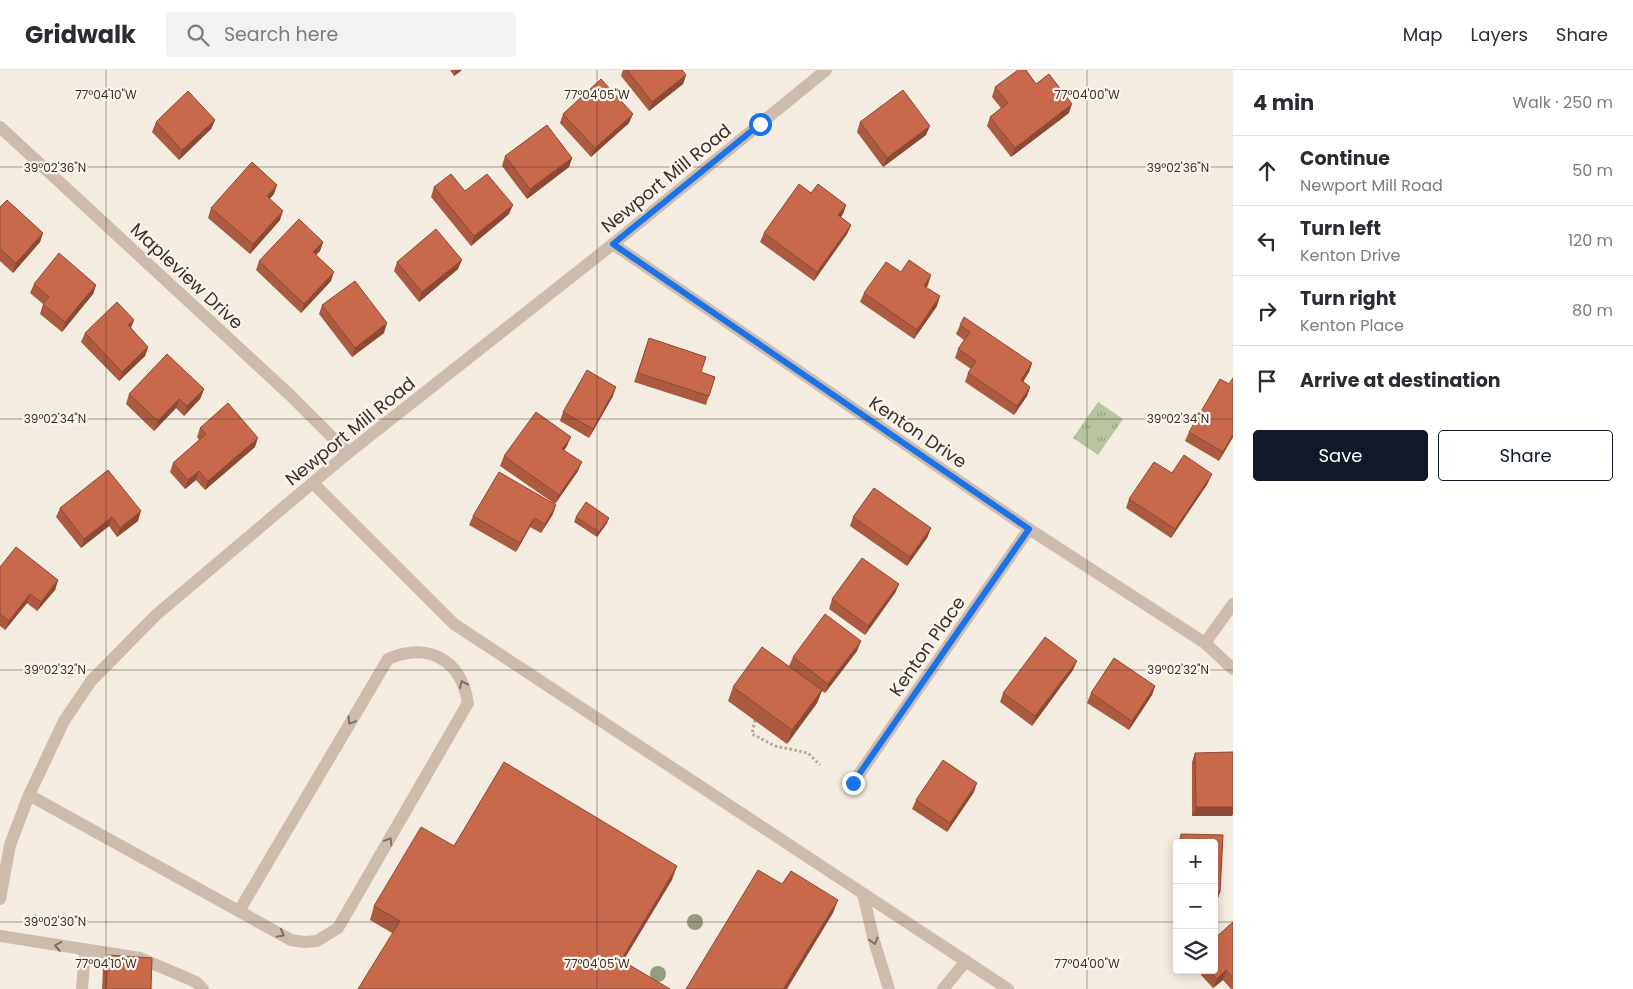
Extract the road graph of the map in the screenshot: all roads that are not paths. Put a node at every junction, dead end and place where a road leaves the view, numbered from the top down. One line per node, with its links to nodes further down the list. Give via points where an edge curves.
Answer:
1 (826, 70): 3 (street, Newport Mill Road)
2 (0, 127): 4 (street, Mapleview Drive, via 290,394)
3 (613, 244): 4 (street, Newport Mill Road); 6 (street, Kenton Drive)
4 (348, 453): 5 (street, Newport Mill Road)
5 (313, 483): 11 (street, Newport Mill Road, via 156,615 91,681 64,721); 12 (street, via 454,624)
6 (1029, 529): 8 (street, Kenton Drive); 10 (street, Kenton Place)
7 (1233, 604): 8 (street)
8 (1205, 643): 9 (street, Kenton Drive)
9 (1233, 669)
10 (853, 783)
11 (29, 795): 13 (street, Newport Mill Road, via 10,845); 14 (street)
12 (863, 894): 17 (street); 20 (street, one-way to 20)
13 (0, 899)
14 (239, 911): 14 (street, one-way to 14, via 291,940 317,941 338,928 468,703 466,687 448,662 418,652 402,653 388,659)
15 (0, 936): 16 (street, one-way to 15)
16 (85, 950): 18 (street); 19 (street, via 140,958 196,982)
17 (966, 961): 21 (street); 22 (street)
18 (82, 989)
19 (203, 989)
20 (889, 989)
21 (943, 989)
22 (1008, 989)

